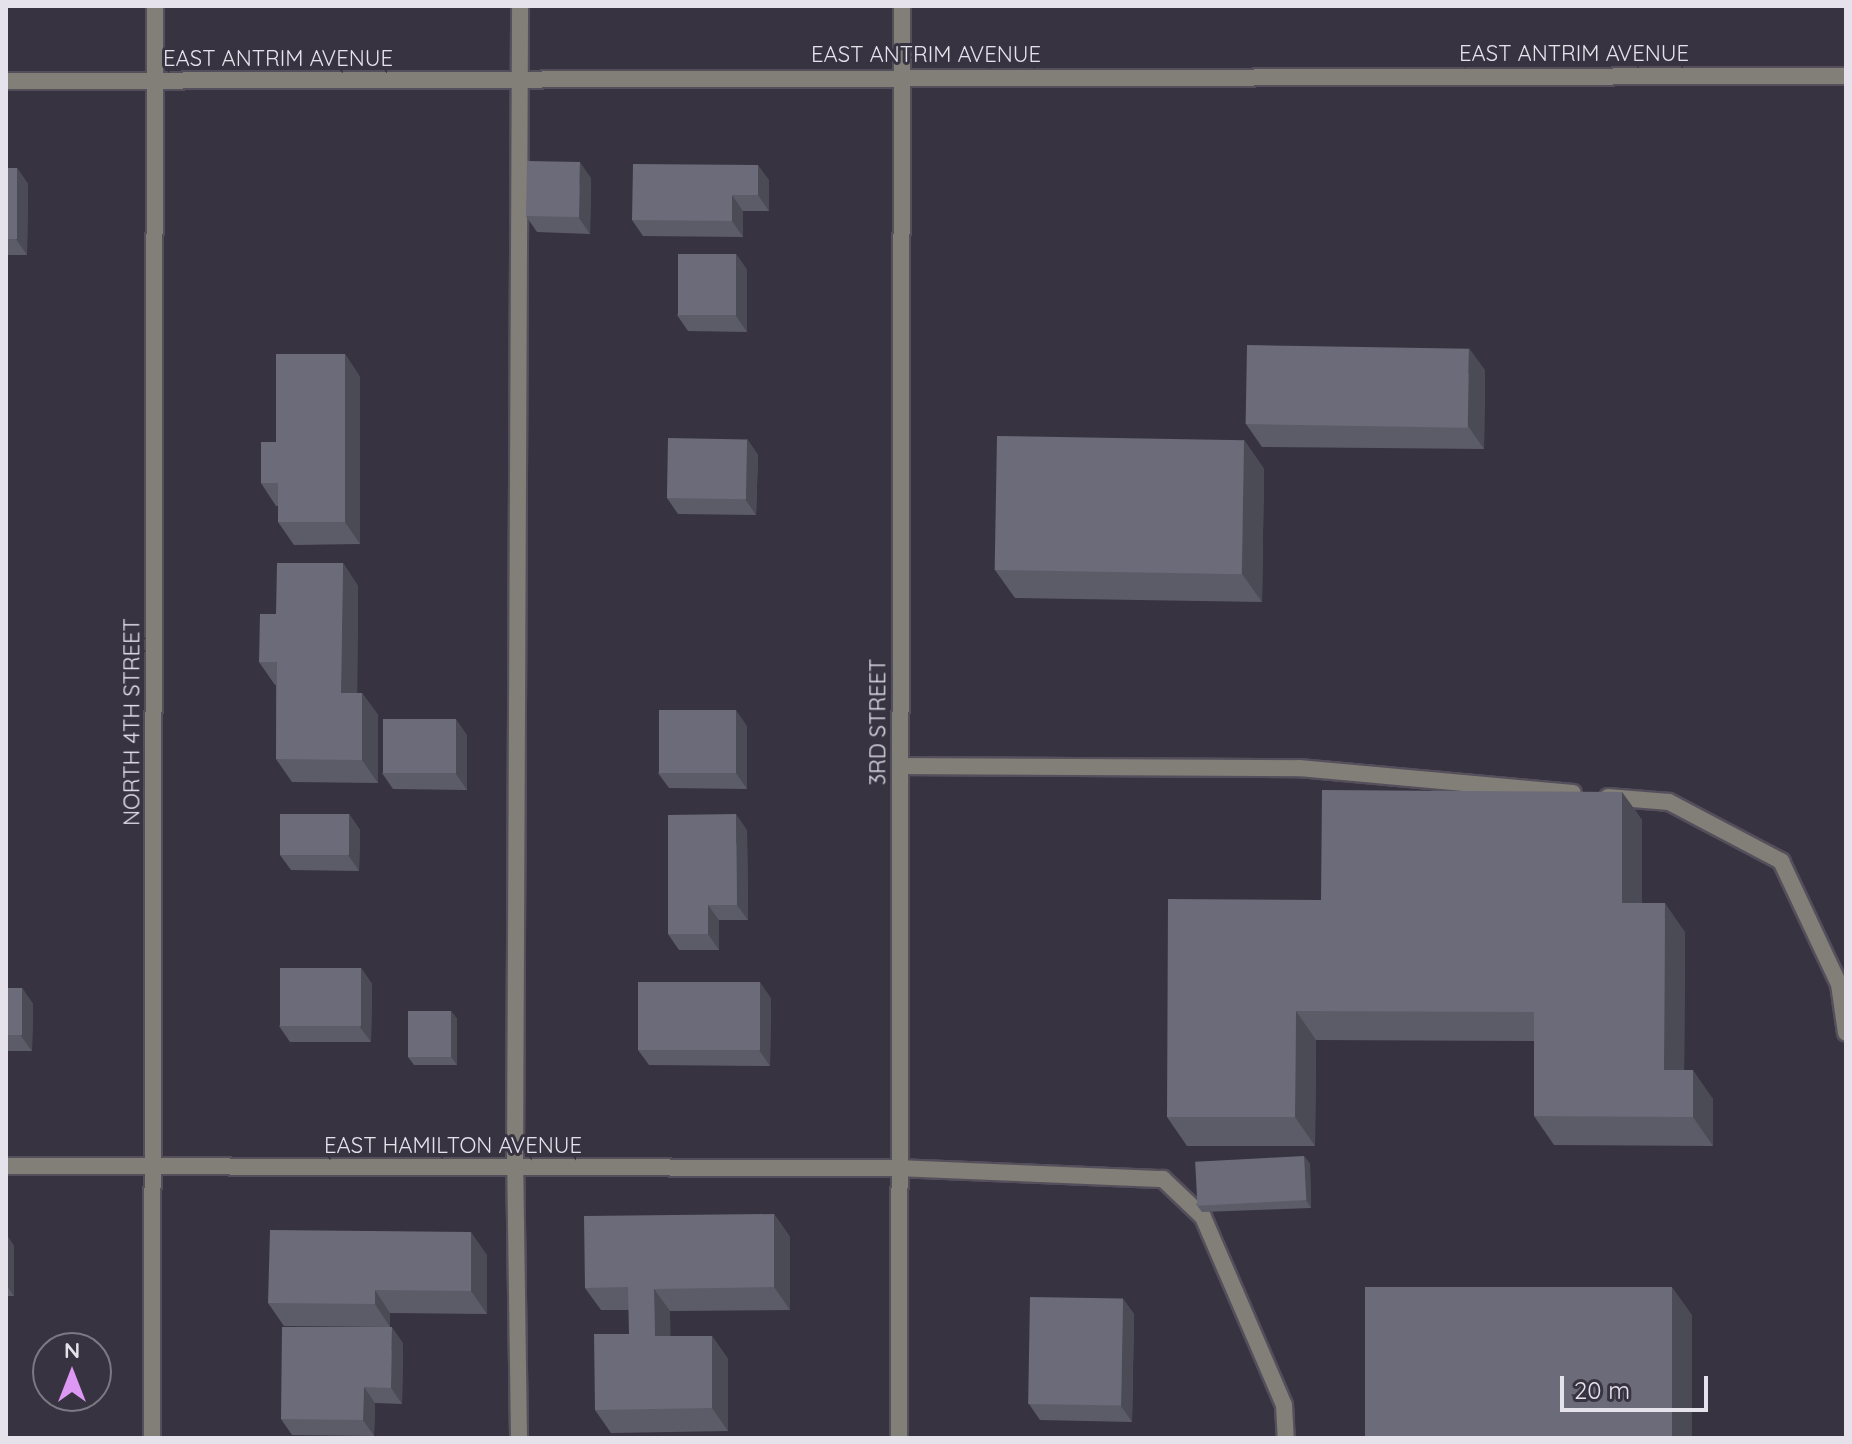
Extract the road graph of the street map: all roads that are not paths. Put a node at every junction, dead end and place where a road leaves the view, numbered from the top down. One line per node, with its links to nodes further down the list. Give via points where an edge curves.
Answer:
1 (155, 6): 8 (street, NORTH 4TH STREET)
2 (520, 6): 6 (street)
3 (902, 6): 4 (street, 3RD STREET)
4 (901, 76): 5 (street, EAST ANTRIM AVENUE); 6 (street, EAST ANTRIM AVENUE); 9 (street, 3RD STREET)
5 (1846, 76)
6 (521, 79): 8 (street, EAST ANTRIM AVENUE); 13 (street)
7 (6, 81): 8 (street, EAST ANTRIM AVENUE)
8 (155, 82): 12 (street, NORTH 4TH STREET)
9 (900, 766): 10 (street, via 1299,768 1669,802 1781,861 1839,984); 14 (street, 3RD STREET)
10 (1846, 1033)
11 (6, 1166): 12 (street, EAST HAMILTON AVENUE)
12 (153, 1168): 13 (street, EAST HAMILTON AVENUE); 15 (street, NORTH 4TH STREET)
13 (515, 1168): 14 (street, EAST HAMILTON AVENUE); 16 (street)
14 (899, 1168): 17 (street, 3RD STREET); 18 (street, EAST HAMILTON AVENUE, via 1163,1179 1203,1217 1284,1405)
15 (152, 1438)
16 (519, 1438)
17 (899, 1438)
18 (1286, 1438)

